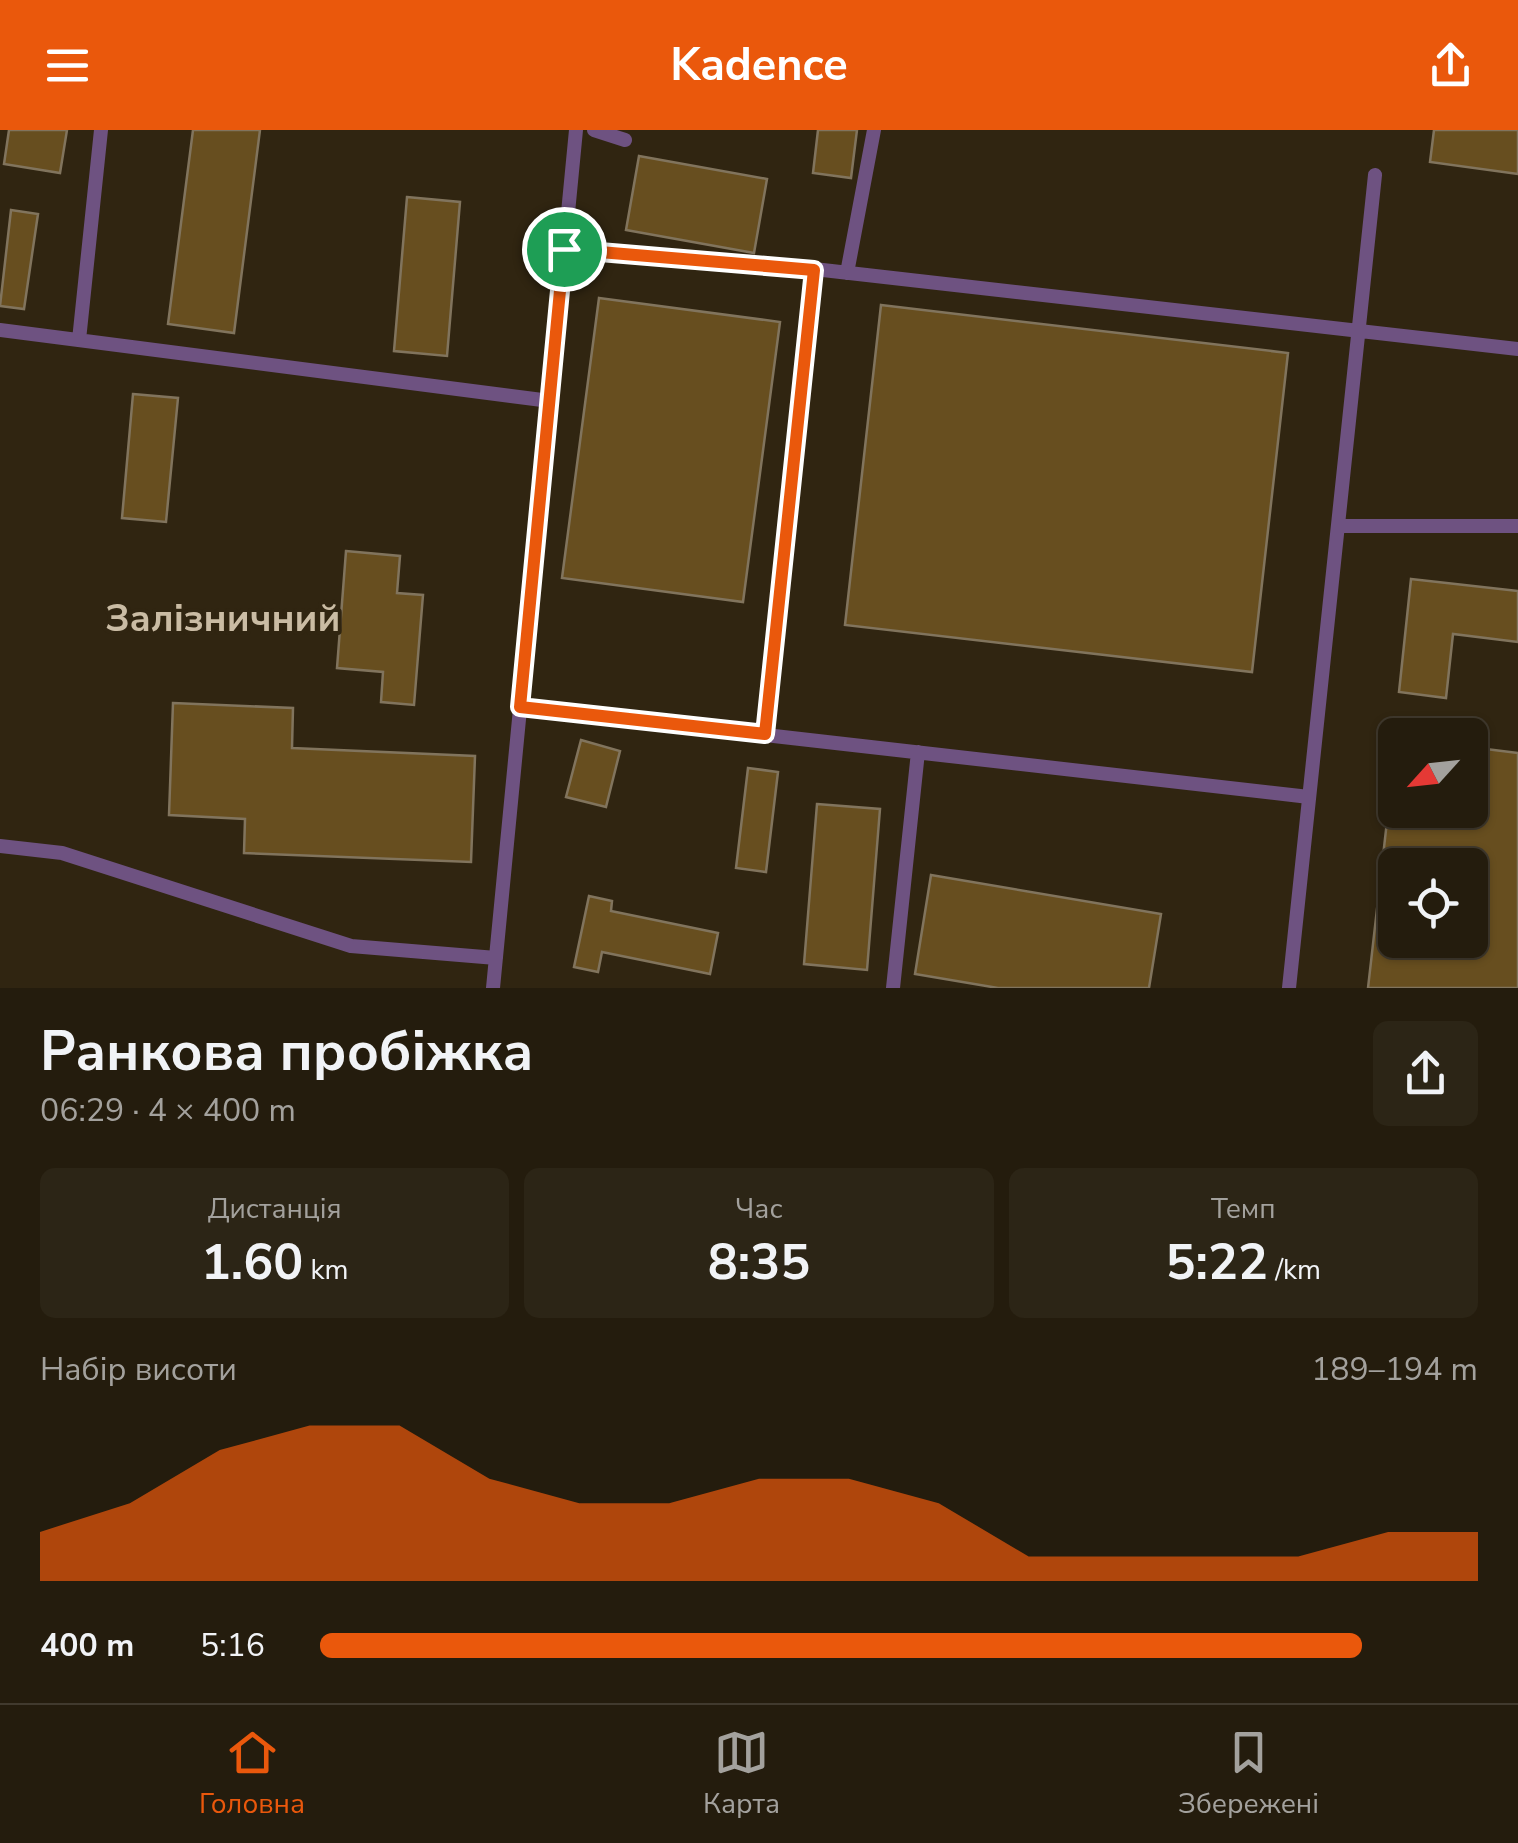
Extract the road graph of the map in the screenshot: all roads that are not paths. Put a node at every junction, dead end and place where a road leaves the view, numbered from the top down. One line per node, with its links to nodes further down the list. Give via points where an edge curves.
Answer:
1 (100, 130): 12 (lane)
2 (576, 130): 7 (lane)
3 (594, 130): 5 (lane)
4 (874, 130): 9 (lane)
5 (625, 140)
6 (1375, 176): 11 (lane)
7 (564, 249): 8 (lane); 14 (lane)
8 (814, 270): 9 (lane); 18 (lane)
9 (847, 274): 11 (lane)
10 (0, 330): 12 (lane)
11 (1358, 331): 13 (lane); 15 (lane)
12 (79, 340): 14 (lane)
13 (1518, 349)
14 (550, 401): 17 (lane)
15 (1338, 526): 16 (lane); 20 (lane)
16 (1518, 526)
17 (520, 707): 18 (lane); 22 (lane)
18 (765, 734): 19 (lane)
19 (918, 752): 20 (lane); 24 (lane)
20 (1310, 796): 25 (lane)
21 (0, 846): 22 (lane, via 62,853 351,946)
22 (496, 958): 23 (lane)
23 (493, 988)
24 (894, 988)
25 (1290, 988)

